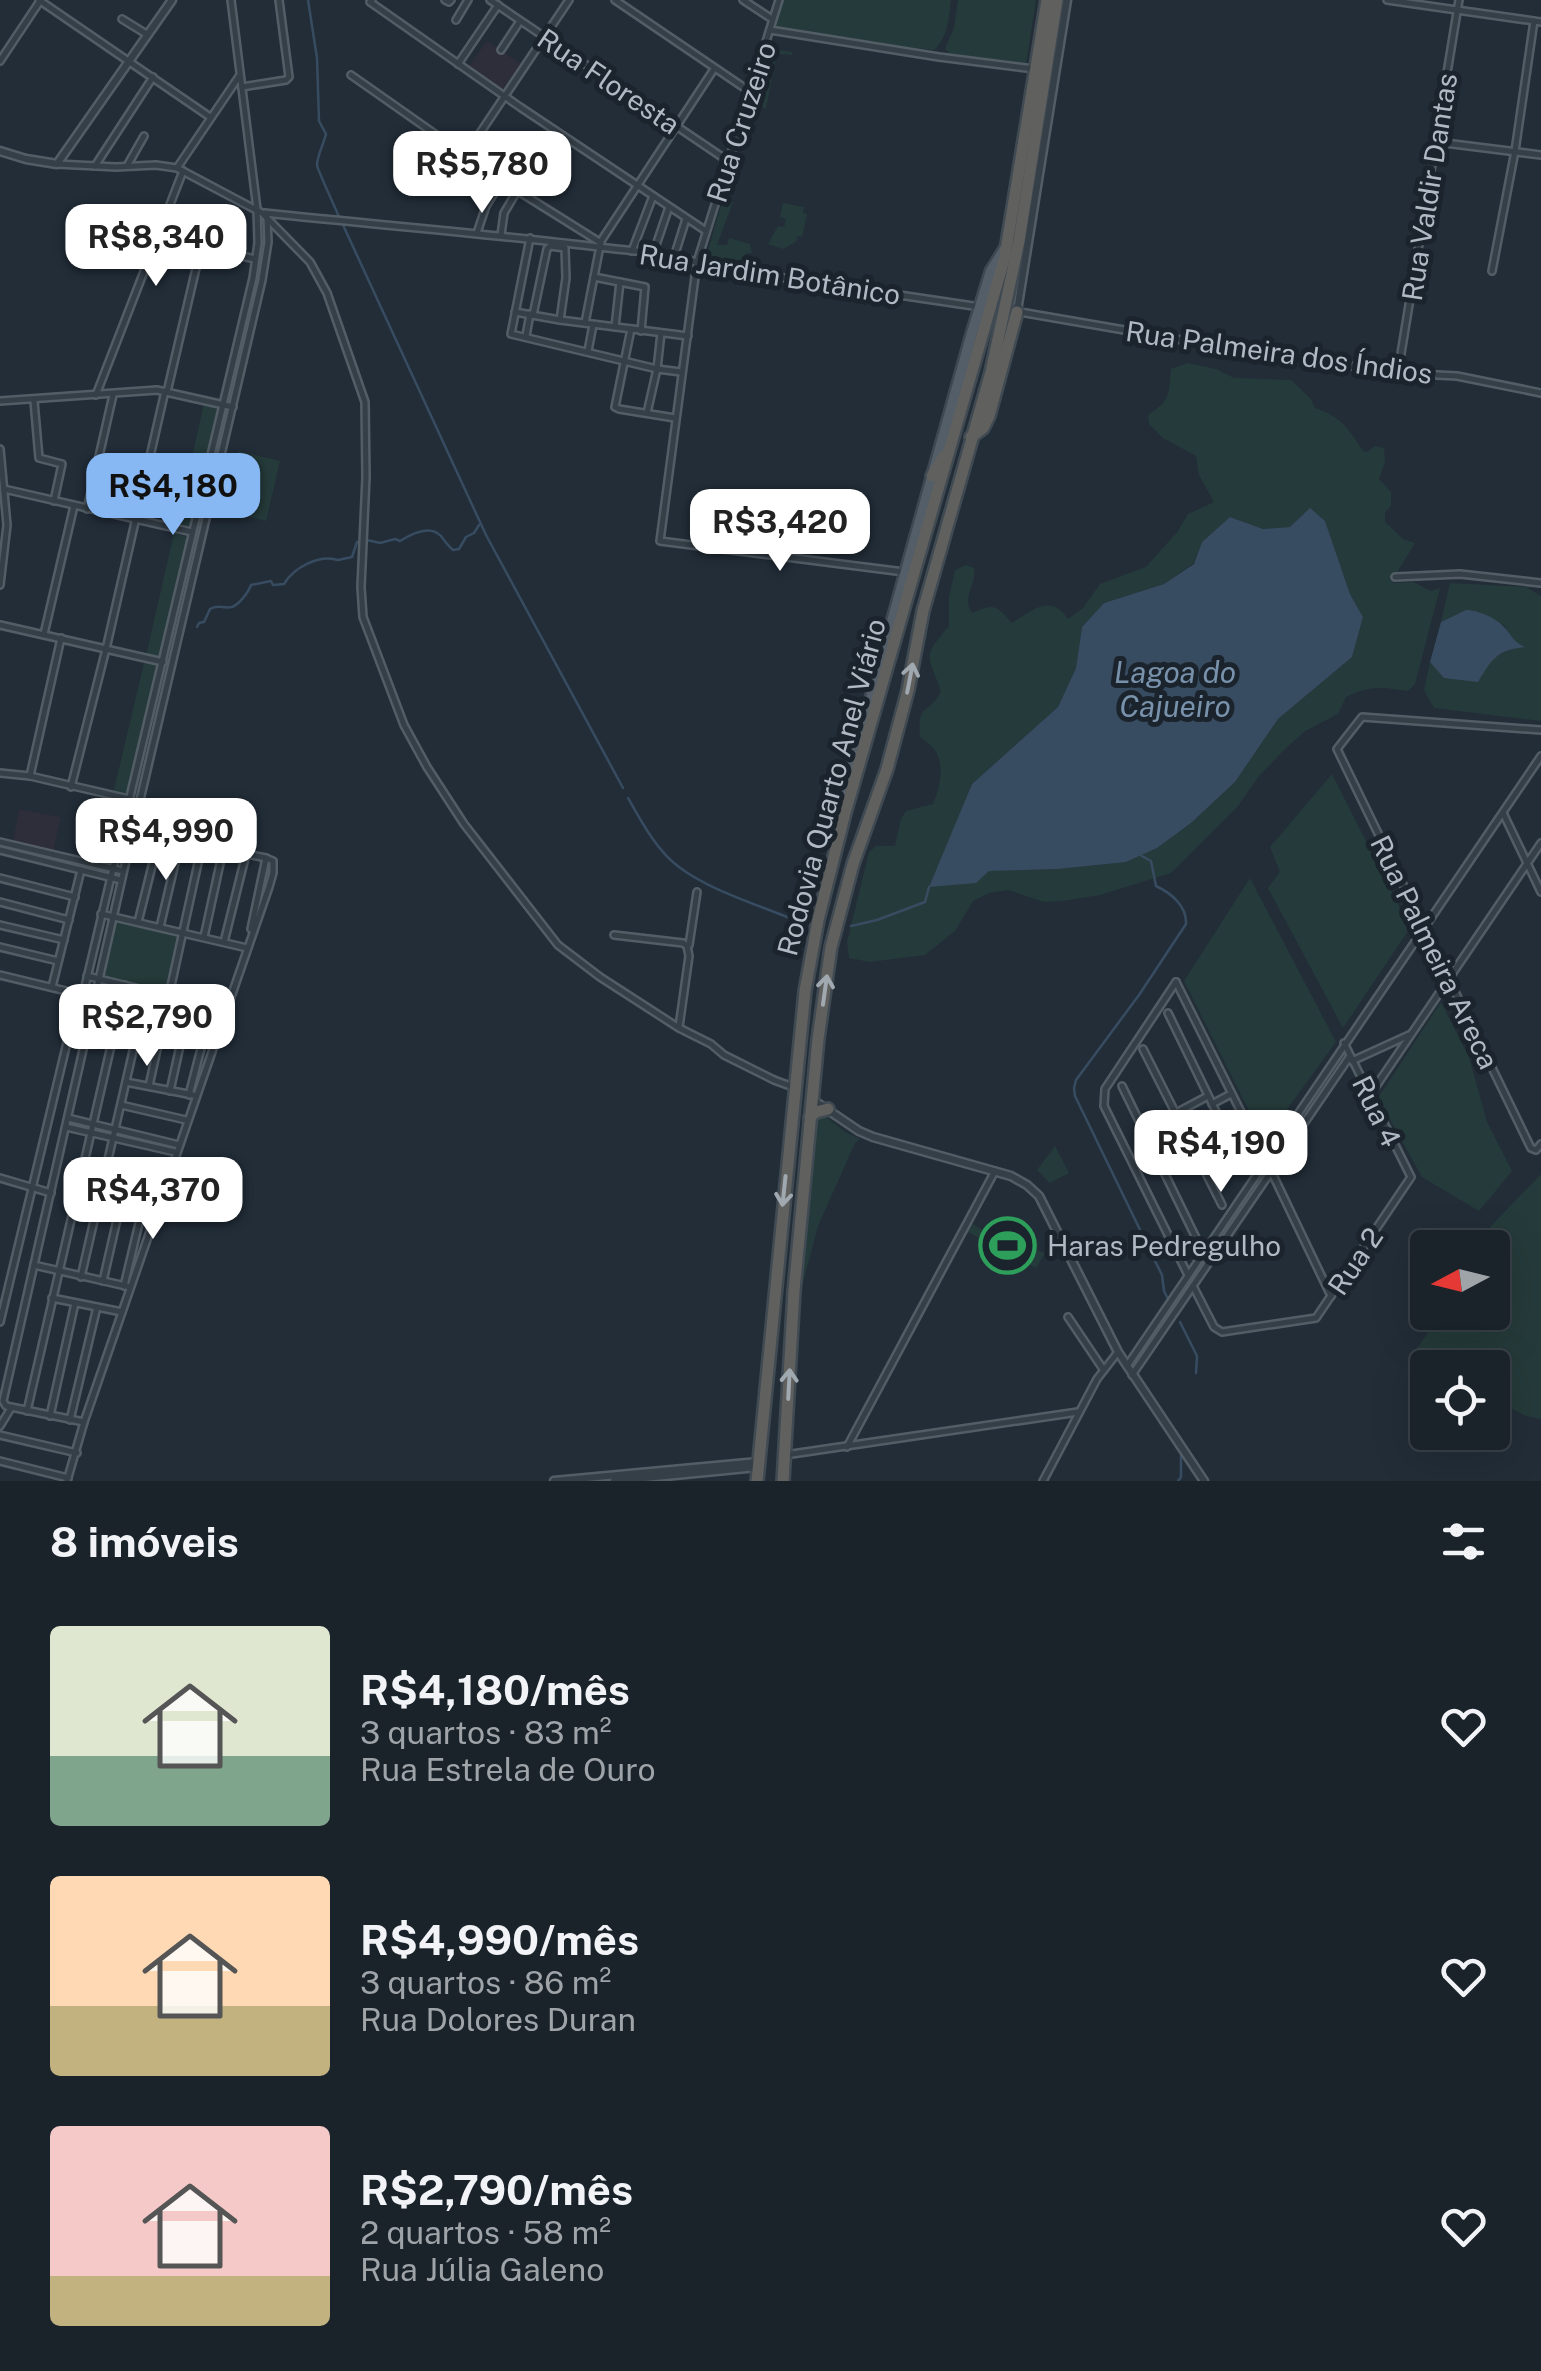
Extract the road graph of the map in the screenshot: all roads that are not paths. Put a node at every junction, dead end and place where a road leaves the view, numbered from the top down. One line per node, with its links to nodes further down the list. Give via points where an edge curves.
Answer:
1 (40, 0): 28 (street); 29 (street)
2 (172, 0): 25 (street)
3 (231, 0): 33 (street)
4 (280, 0): 36 (street, via 289,77)
5 (468, 0): 21 (street)
6 (490, 0): 17 (street, Rua Floresta)
7 (568, 0): 26 (street)
8 (615, 0): 31 (street)
9 (744, 0): 20 (street)
10 (779, 0): 20 (street, Rua Cruzeiro)
11 (1047, 0): 32 (highway, Rodovia Quarto Anel Viário)
12 (1056, 0): 77 (highway, Rodovia Quarto Anel Viário)
13 (1068, 0): 77 (street)
14 (1387, 0): 18 (street)
15 (1459, 0): 18 (street, Rua Valdir Dantas)
16 (371, 1): 30 (street)
17 (498, 5): 22 (street, Rua Floresta); 30 (street)
18 (1458, 10): 23 (street); 42 (street, Rua Valdir Dantas)
19 (122, 19): 25 (street)
20 (772, 19): 24 (street, Rua Cruzeiro)
21 (456, 20)
22 (520, 21): 26 (street, Rua Floresta); 27 (street)
23 (1538, 22): 43 (street)
24 (770, 30): 32 (street); 37 (street, Rua Cruzeiro)
25 (148, 35): 29 (street)
26 (544, 37): 38 (street); 40 (street, Rua Floresta)
27 (501, 50)
28 (0, 61)
29 (130, 62): 35 (street); 48 (street)
30 (458, 64): 38 (street)
31 (714, 68): 37 (street); 40 (street)
32 (1037, 70): 75 (highway, Rodovia Quarto Anel Viário, via 1006,246)
33 (240, 74): 36 (street); 39 (street)
34 (350, 75): 45 (street)
35 (153, 77): 39 (street); 49 (street)
36 (242, 88): 57 (street)
37 (749, 91): 47 (street, Rua Cruzeiro)
38 (504, 96): 45 (street); 53 (street)
39 (210, 116): 51 (street)
40 (676, 128): 47 (street, Rua Floresta); 53 (street)
41 (144, 136): 50 (street)
42 (1437, 142): 43 (street); 91 (street, Rua Valdir Dantas)
43 (1515, 150): 46 (street); 72 (street)
44 (0, 151): 48 (street)
45 (466, 154): 52 (street)
46 (1541, 155)
47 (728, 161): 59 (street, Rua Cruzeiro)
48 (57, 164): 49 (street)
49 (96, 166): 50 (street)
50 (128, 166): 51 (street)
51 (180, 169): 57 (street); 62 (street)
52 (502, 181): 54 (street); 60 (street)
53 (638, 187): 55 (street); 64 (street)
54 (517, 190): 61 (street); 64 (street)
55 (652, 196): 56 (street); 67 (street)
56 (670, 208): 58 (street); 68 (street)
57 (262, 213): 60 (street, Rua Jardim Botânico); 70 (street); 99 (street, via 268,242); 184 (street, via 319,276 360,382 367,437 362,610 404,725 464,824 548,934)
58 (686, 219): 59 (street); 69 (street)
59 (706, 232): 71 (street, Rua Cruzeiro)
60 (477, 233): 61 (street, Rua Jardim Botânico)
61 (500, 235): 63 (street, Rua Jardim Botânico)
62 (157, 237): 66 (street); 95 (street)
63 (530, 238): 65 (street, Rua Jardim Botânico); 76 (street)
64 (600, 245): 65 (street, Rua Jardim Botânico); 67 (street, Rua Jardim Botânico); 73 (street)
65 (566, 246): 78 (street, via 548,250); 79 (street)
66 (201, 247): 70 (street); 92 (street)
67 (632, 251): 68 (street, Rua Jardim Botânico)
68 (653, 254): 69 (street, Rua Jardim Botânico)
69 (674, 258): 71 (street, Rua Jardim Botânico)
70 (255, 259): 98 (street)
71 (697, 262): 75 (street, Rua Jardim Botânico); 85 (street, Rua Cruzeiro)
72 (1492, 271)
73 (594, 278): 74 (street); 80 (street)
74 (620, 282): 81 (street); 83 (street, via 646,288)
75 (985, 308): 77 (highway); 102 (highway, Rodovia Quarto Anel Viário); 104 (main road)
76 (515, 312): 78 (street); 86 (street, via 511,334)
77 (1011, 312): 91 (street, Rua Palmeira dos Índios); 125 (highway, Rodovia Quarto Anel Viário, one-way to 77, via 923,610)
78 (532, 315): 79 (street); 86 (street)
79 (560, 320): 80 (street)
80 (589, 324): 81 (street); 87 (street)
81 (615, 327): 82 (street)
82 (631, 329): 83 (street); 88 (street)
83 (642, 330): 84 (street)
84 (662, 333): 85 (street); 89 (street)
85 (688, 336): 90 (street, Rua Cruzeiro)
86 (526, 338): 87 (street)
87 (588, 352): 88 (street)
88 (624, 360): 89 (street); 100 (street, via 616,404)
89 (657, 369): 90 (street); 100 (street)
90 (682, 372): 101 (street, Rua Cruzeiro)
91 (1398, 373): 93 (street, Rua Palmeira dos Índios)
92 (166, 392): 94 (street); 98 (street); 110 (street)
93 (1541, 392)
94 (113, 394): 95 (street); 109 (street)
95 (96, 395): 96 (street)
96 (34, 400): 97 (street); 107 (street, via 39,458 62,464)
97 (0, 401)
98 (222, 404): 99 (street); 111 (street)
99 (233, 407): 122 (street)
100 (647, 413): 101 (street)
101 (675, 418): 113 (street, Rua Cruzeiro, via 660,540)
102 (953, 439): 104 (highway); 124 (highway, Rodovia Quarto Anel Viário)
103 (0, 449): 105 (street)
104 (932, 476): 113 (main road)
105 (1, 479): 106 (street)
106 (4, 488): 107 (street); 112 (street)
107 (54, 502): 108 (street)
108 (74, 506): 109 (street); 118 (street)
109 (87, 509): 110 (street)
110 (136, 519): 111 (street); 120 (street)
111 (192, 532): 121 (street)
112 (2, 558): 116 (street)
113 (906, 572): 132 (main road, via 850,773)
114 (1395, 577): 115 (street, via 1460,574)
115 (1541, 583)
116 (0, 585)
117 (0, 625): 118 (street)
118 (44, 634): 119 (street)
119 (61, 638): 120 (street); 128 (street)
120 (106, 649): 121 (street); 129 (street)
121 (162, 662): 122 (street); 130 (street)
122 (173, 665): 134 (street)
123 (1541, 730): 160 (street, Rua Palmeira Areca, via 1362,717 1337,749)
124 (867, 735): 125 (highway, via 888,730); 132 (highway, Rodovia Quarto Anel Viário)
125 (893, 746): 187 (highway, Rodovia Quarto Anel Viário, one-way to 125, via 843,898)
126 (1541, 756): 131 (street)
127 (0, 773): 128 (street)
128 (30, 776): 129 (street)
129 (71, 787): 130 (street)
130 (129, 799): 133 (street)
131 (1502, 812): 143 (street); 160 (street)
132 (846, 813): 185 (highway, Rodovia Quarto Anel Viário, via 811,953)
133 (122, 828): 134 (street); 144 (street)
134 (133, 830): 135 (street); 146 (street)
135 (159, 836): 136 (street); 157 (street)
136 (180, 841): 139 (street); 159 (street)
137 (0, 842): 144 (street)
138 (1541, 843): 143 (street)
139 (202, 845): 141 (street); 161 (street)
140 (0, 850): 145 (street)
141 (223, 850): 142 (street); 163 (street)
142 (246, 854): 165 (street); 167 (street, via 269,860)
143 (1527, 863): 151 (street); 173 (street)
144 (112, 868): 146 (street); 147 (street)
145 (81, 870): 147 (street); 152 (street)
146 (124, 871): 149 (street)
147 (109, 877): 149 (street); 154 (street)
148 (0, 878): 152 (street)
149 (122, 880): 155 (street)
150 (697, 892): 168 (street)
151 (1541, 892)
152 (74, 896): 156 (street)
153 (0, 902): 156 (street)
154 (101, 914): 155 (street); 171 (street)
155 (114, 917): 157 (street); 172 (street)
156 (69, 920): 164 (street)
157 (138, 922): 159 (street)
158 (0, 925): 164 (street)
159 (160, 927): 161 (street)
160 (1423, 928): 173 (street, Rua Palmeira Areca); 188 (street)
161 (182, 932): 163 (street); 178 (street)
162 (614, 934): 168 (street)
163 (204, 936): 165 (street)
164 (64, 940): 169 (street)
165 (224, 942): 167 (street)
166 (0, 947): 169 (street)
167 (248, 948): 182 (street)
168 (688, 948): 184 (street)
169 (58, 961): 175 (street)
170 (0, 975): 175 (street)
171 (87, 976): 172 (street); 177 (street)
172 (98, 979): 174 (street); 179 (street)
173 (1448, 980): 186 (street); 218 (street, Rua Palmeira Areca, via 1531,1148)
174 (125, 984): 176 (street); 211 (street)
175 (52, 988): 177 (street)
176 (148, 990): 178 (street); 191 (street)
177 (83, 995): 179 (street); 229 (street)
178 (168, 996): 180 (street); 192 (street)
179 (94, 998): 207 (street)
180 (190, 1000): 181 (street); 195 (street)
181 (212, 1006): 182 (street); 197 (street)
182 (225, 1010): 197 (street)
183 (1168, 1013): 199 (street)
184 (679, 1028): 194 (street)
185 (801, 1034): 187 (highway); 194 (highway, Rodovia Quarto Anel Viário)
186 (1411, 1034): 190 (street); 198 (street)
187 (818, 1039): 200 (highway, Rodovia Quarto Anel Viário)
188 (1344, 1043): 190 (street, Rua 4); 220 (street)
189 (1143, 1049): 204 (street)
190 (1351, 1058): 198 (street, Rua 4); 224 (street)
191 (126, 1082): 192 (street); 201 (street)
192 (148, 1086): 195 (street)
193 (1122, 1086): 215 (street)
194 (796, 1088): 216 (highway, Rodovia Quarto Anel Viário)
195 (170, 1091): 197 (street)
196 (1232, 1093): 202 (street); 220 (street); 238 (street, via 1176,982 1105,1089 1104,1106)
197 (193, 1095): 208 (street)
198 (1370, 1095): 227 (street, Rua 4)
199 (1208, 1096): 202 (street); 204 (street)
200 (812, 1099): 203 (street); 206 (highway, Rodovia Quarto Anel Viário)
201 (121, 1104): 208 (street); 212 (street)
202 (1212, 1104): 205 (street)
203 (828, 1109): 206 (highway); 223 (street, via 873,1137)
204 (1176, 1114): 209 (street)
205 (1217, 1114): 213 (street); 222 (street)
206 (810, 1117): 217 (highway, Rodovia Quarto Anel Viário)
207 (68, 1118): 210 (street); 211 (street)
208 (188, 1120): 219 (street)
209 (1180, 1122): 213 (street); 215 (street)
210 (66, 1127): 211 (street); 231 (street)
211 (92, 1128): 212 (street); 214 (street); 237 (street)
212 (115, 1130): 214 (street); 219 (street)
213 (1184, 1132): 234 (street)
214 (112, 1138): 219 (street); 221 (street)
215 (1148, 1139): 235 (street)
216 (788, 1142): 217 (highway); 266 (highway, Rodovia Quarto Anel Viário, one-way to 266)
217 (808, 1144): 264 (highway, Rodovia Quarto Anel Viário, one-way to 217)
218 (1541, 1144)
219 (178, 1149): 226 (street)
220 (1265, 1160): 238 (street)
221 (107, 1162): 226 (street); 228 (street)
222 (1242, 1167)
223 (995, 1171): 250 (street, via 1039,1196); 262 (street)
224 (1272, 1172): 242 (street); 243 (street)
225 (0, 1178): 229 (street)
226 (168, 1178): 233 (street)
227 (1411, 1178): 243 (street, Rua 2)
228 (102, 1185): 230 (street); 239 (street)
229 (33, 1187): 231 (street); 249 (street)
230 (124, 1190): 232 (street); 240 (street)
231 (51, 1193): 236 (street)
232 (141, 1195): 233 (street); 241 (street)
233 (160, 1200): 241 (street)
234 (1222, 1205)
235 (1199, 1244)
236 (34, 1265): 237 (street); 254 (street, via 3,1401)
237 (59, 1272): 239 (street); 244 (street)
238 (1188, 1275): 251 (street)
239 (81, 1276): 240 (street)
240 (103, 1282): 241 (street)
241 (129, 1284): 247 (street)
242 (1194, 1286): 243 (street, Rua 2, via 1222,1332 1312,1319); 253 (street)
243 (1331, 1296)
244 (52, 1298): 245 (street); 255 (street)
245 (75, 1303): 246 (street); 257 (street)
246 (97, 1308): 247 (street); 258 (street)
247 (122, 1312): 259 (street)
248 (1068, 1317): 252 (street)
249 (0, 1322)
250 (1118, 1352): 251 (street); 252 (street)
251 (1126, 1366): 253 (street)
252 (1103, 1369): 256 (street)
253 (1132, 1375): 272 (street)
254 (8, 1407): 255 (street); 260 (street)
255 (27, 1411): 257 (street)
256 (1078, 1412): 262 (street); 271 (street)
257 (50, 1416): 258 (street)
258 (70, 1420): 259 (street)
259 (84, 1422): 263 (street)
260 (0, 1426)
261 (0, 1435): 263 (street)
262 (847, 1446): 264 (street)
263 (77, 1452): 267 (street)
264 (786, 1454): 270 (highway, Rodovia Quarto Anel Viário)
265 (0, 1461): 267 (street)
266 (758, 1470): 268 (street); 269 (street)
267 (67, 1480)
268 (554, 1481)
269 (614, 1481)
270 (783, 1481)
271 (1043, 1481)
272 (1204, 1481)

